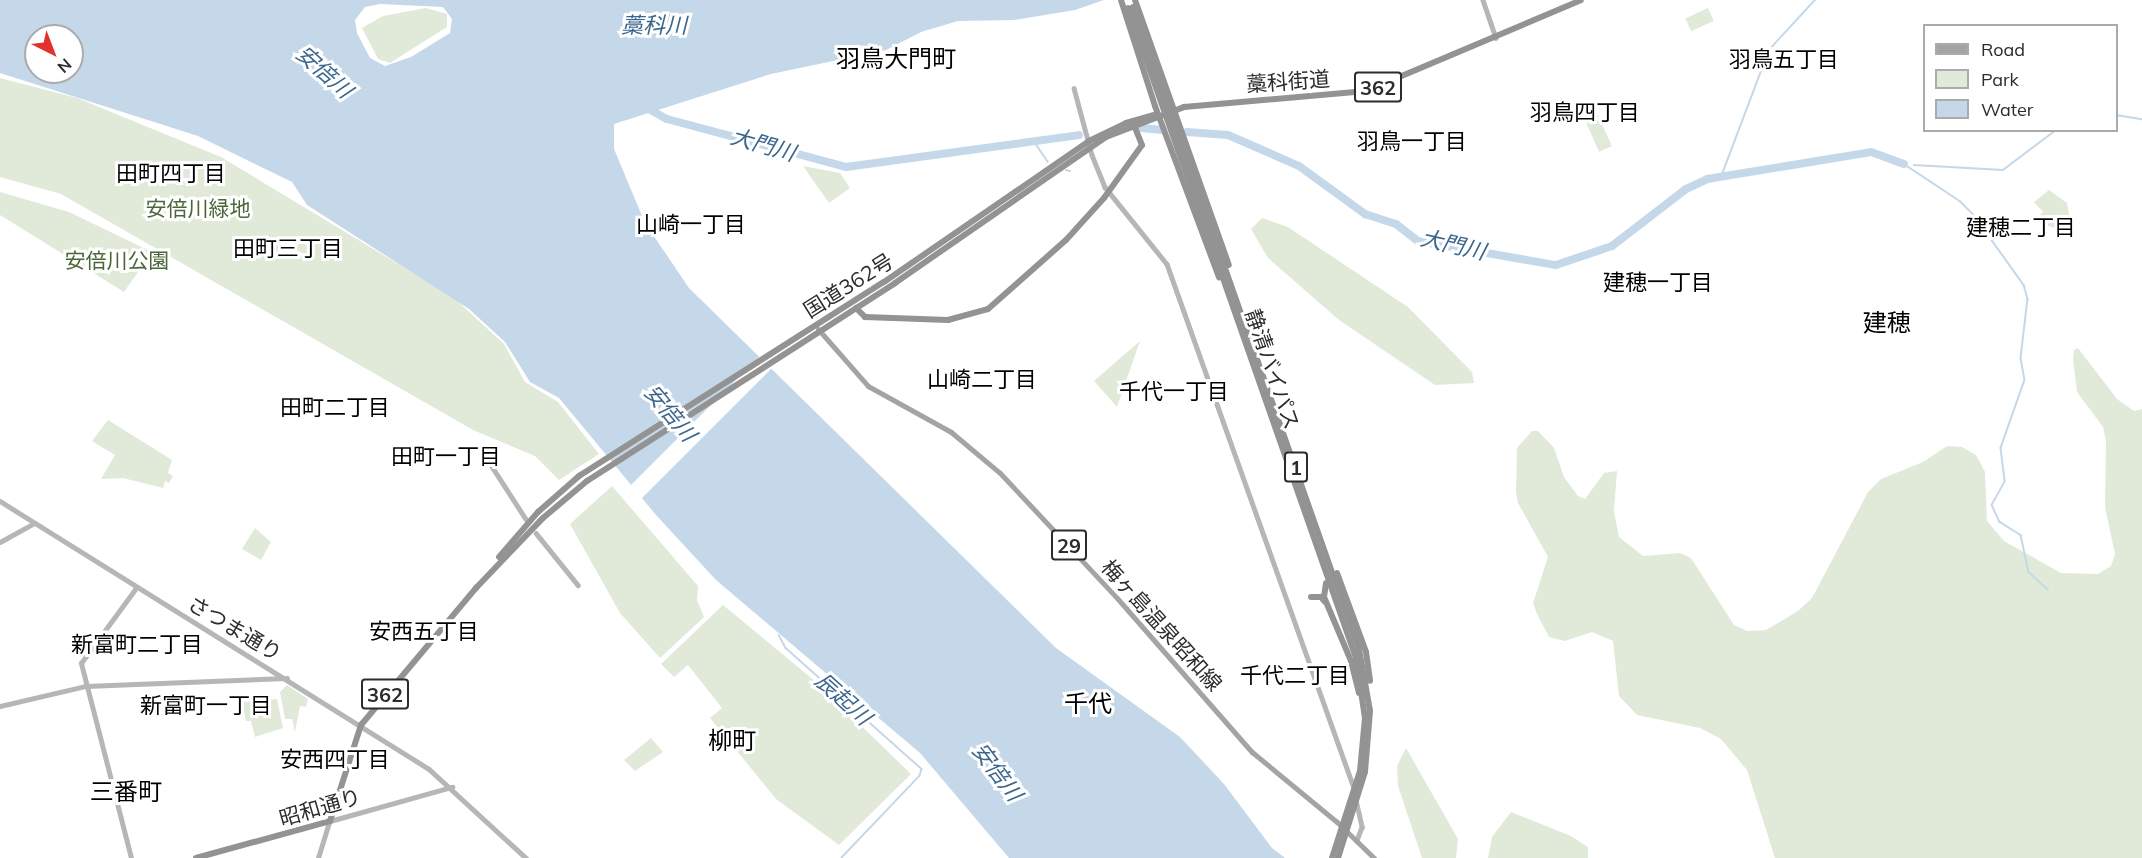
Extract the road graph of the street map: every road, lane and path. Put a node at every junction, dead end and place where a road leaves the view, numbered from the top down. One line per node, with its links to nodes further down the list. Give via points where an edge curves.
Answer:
1 (1123, 0): 8 (highway, 1); 11 (highway, 静清バイパス / 1, bridge)
2 (1133, 0): 7 (highway, 1); 11 (highway, 静清バイパス / 1, bridge)
3 (1483, 0): 5 (street)
4 (1581, 0): 5 (highway, 藁科街道 / 362)
5 (1496, 38): 7 (highway, 藁科街道 / 362, via 1366,91)
6 (1074, 88): 10 (street)
7 (1176, 109): 8 (highway, 藁科街道 / 362); 14 (highway, 1)
8 (1159, 114): 9 (highway, 国道362号 / 362); 10 (highway, 国道362号 / 362, via 1126,123); 17 (highway, 1)
9 (1134, 125): 10 (highway, 国道362号 / 362); 12 (highway, 国道362号, via 1142,145)
10 (1089, 144): 12 (street); 13 (highway, 国道362号 / 362); 15 (highway, 国道362号 / 362)
11 (1186, 164): 14 (highway, 静清バイパス / 1); 17 (highway, 静清バイパス / 1)
12 (1109, 192): 13 (highway, 国道362号, via 1054,252 1005,297 980,314 935,320 865,317); 38 (street, via 1157,247 1174,282 1343,755 1361,822)
13 (856, 308): 16 (highway, 国道362号 / 362)
14 (1246, 326): 17 (highway, 静清バイパス / 1)
15 (813, 327): 16 (main road, 梅ヶ島温泉昭和線 / 29); 28 (highway, 国道362号 / 362, via 579,476 538,512)
16 (818, 333): 28 (highway, 国道362号 / 362, via 610,465 543,518); 38 (main road, 梅ヶ島温泉昭和線 / 29, via 868,386 951,432 1000,473 1262,762)
17 (1251, 349): 35 (highway, 静清バイパス / 1, via 1335,587 1361,680 1365,718)
18 (491, 465): 20 (street)
19 (0, 501): 21 (street, さつま通り)
20 (526, 519)
21 (34, 523): 23 (street); 27 (street, さつま通り)
22 (536, 533): 26 (street)
23 (0, 542)
24 (1337, 573): 35 (highway, via 1369,670 1373,712)
25 (1326, 583): 30 (highway)
26 (578, 585)
27 (136, 588): 31 (street, さつま通り); 32 (street, via 83,658)
28 (476, 588): 34 (highway, 362)
29 (1311, 597): 30 (highway, via 1321,597)
30 (1326, 602): 35 (highway, via 1360,694)
31 (288, 678): 32 (street); 34 (street, さつま通り)
32 (86, 686): 33 (street); 39 (street)
33 (0, 706)
34 (361, 725): 36 (street, さつま通り); 37 (street)
35 (1362, 772): 43 (highway, 静清バイパス / 1, bridge); 44 (highway, bridge)
36 (452, 786): 37 (street, 昭和通り); 42 (street, さつま通り)
37 (330, 821): 40 (highway, 昭和通り); 41 (street)
38 (1357, 841): 45 (main road, 梅ヶ島温泉昭和線 / 29)
39 (131, 858)
40 (196, 858)
41 (318, 858)
42 (526, 858)
43 (1332, 858)
44 (1338, 858)
45 (1374, 858)

